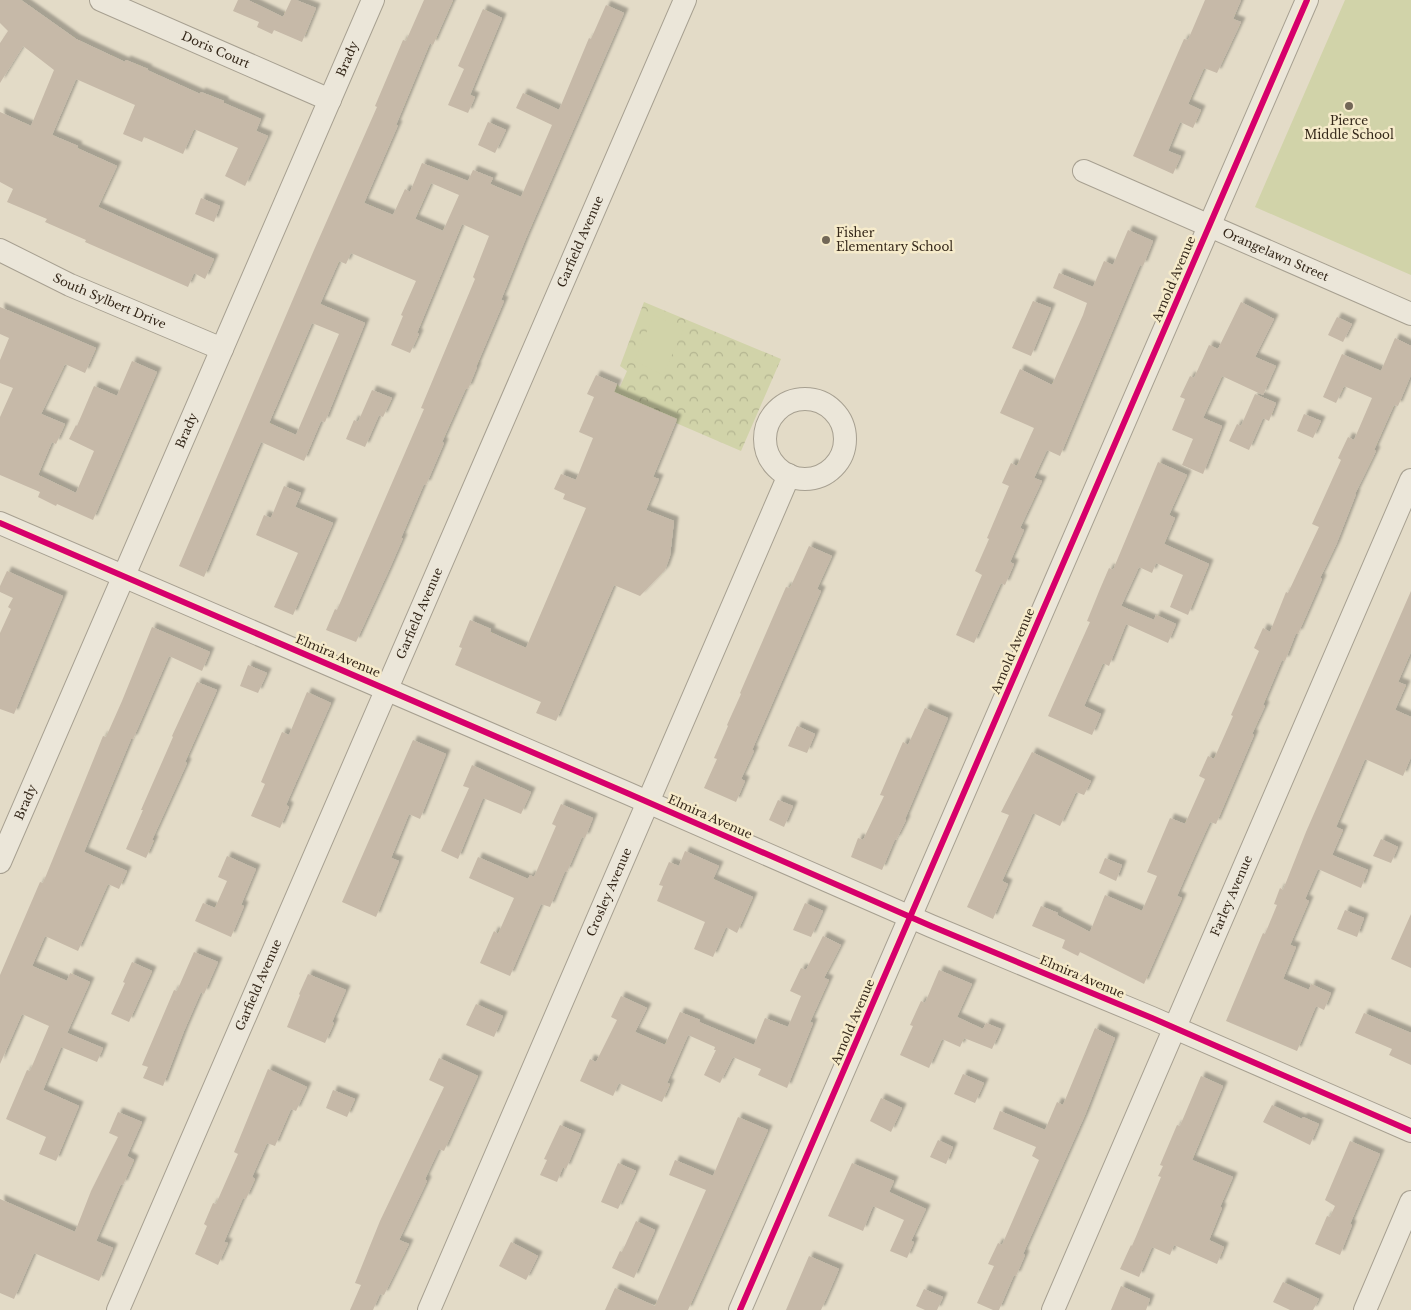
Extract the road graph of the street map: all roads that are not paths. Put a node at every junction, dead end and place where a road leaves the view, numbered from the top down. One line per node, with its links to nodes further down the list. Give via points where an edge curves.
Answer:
1 (101, 0): 5 (street, Doris Court)
2 (373, 0): 5 (street, Brady)
3 (683, 0): 15 (street, Garfield Avenue)
4 (1307, 0): 7 (street, Arnold Avenue)
5 (330, 100): 10 (street, Brady)
6 (1084, 171): 7 (street, Orangelawn Street)
7 (1209, 226): 9 (street, Orangelawn Street); 18 (street, Arnold Avenue)
8 (0, 250): 10 (street, South Sylbert Drive, via 70,285)
9 (1411, 314)
10 (222, 349): 14 (street, Brady)
11 (789, 475): 16 (street, Crosley Avenue)
12 (1411, 480): 19 (street, Farley Avenue)
13 (0, 523): 14 (street, Elmira Avenue)
14 (124, 576): 15 (street, Elmira Avenue); 17 (street, Brady)
15 (386, 690): 16 (street, Elmira Avenue); 22 (street, Garfield Avenue)
16 (649, 802): 18 (street, Elmira Avenue); 23 (street, Crosley Avenue)
17 (0, 862)
18 (910, 917): 19 (street, Elmira Avenue); 24 (street, Arnold Avenue)
19 (1175, 1029): 20 (street, Elmira Avenue); 25 (street, Farley Avenue)
20 (1411, 1131)
21 (1411, 1202): 26 (street)
22 (118, 1310)
23 (429, 1310)
24 (740, 1310)
25 (1053, 1310)
26 (1364, 1310)

